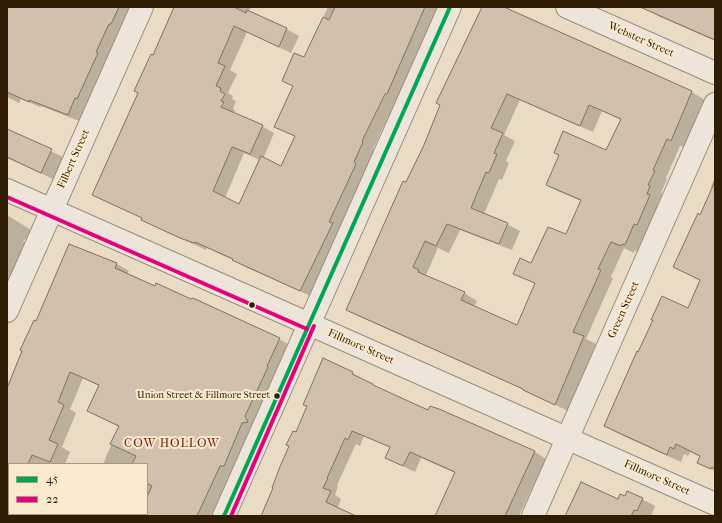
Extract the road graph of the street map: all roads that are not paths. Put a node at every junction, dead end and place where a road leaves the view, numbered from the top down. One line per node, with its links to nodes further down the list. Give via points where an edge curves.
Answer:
1 (142, 7): 7 (street, Filbert Street)
2 (450, 7): 9 (street)
3 (567, 7): 4 (street, Webster Street)
4 (715, 73)
5 (715, 104): 10 (street, Green Street)
6 (7, 190): 7 (street, Fillmore Street)
7 (52, 210): 8 (street, Filbert Street); 9 (street, Fillmore Street)
8 (7, 311)
9 (309, 324): 10 (street, Fillmore Street); 12 (street)
10 (567, 438): 11 (street, Fillmore Street); 13 (street, Green Street)
11 (715, 504)
12 (224, 516)
13 (533, 516)

